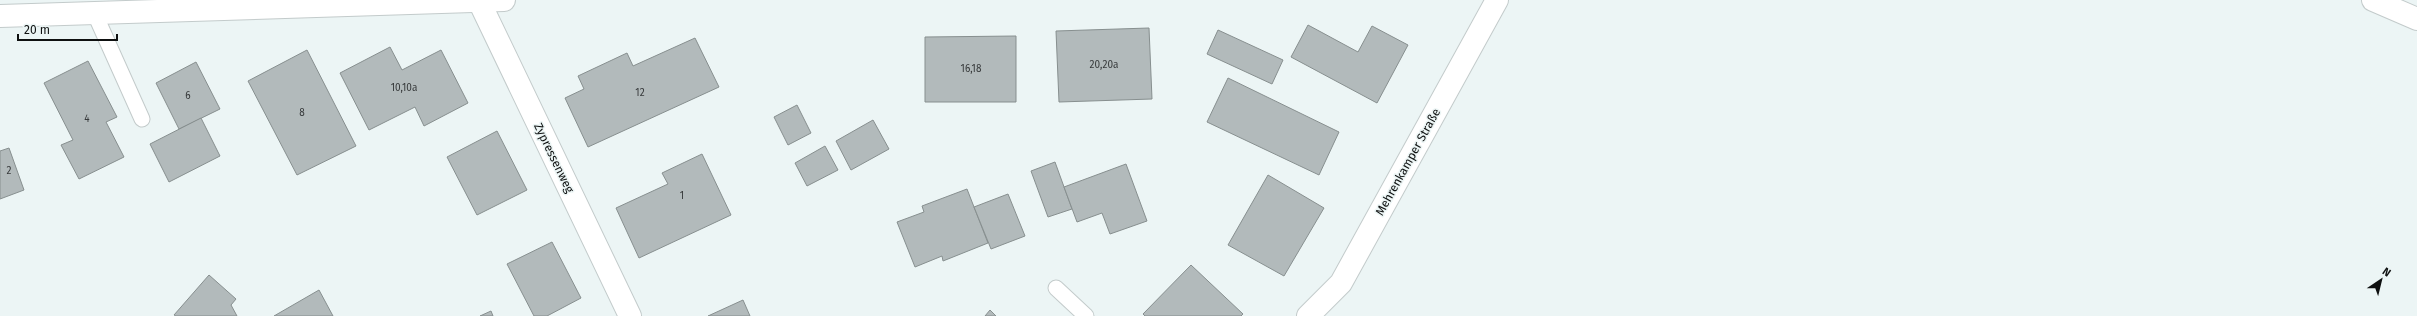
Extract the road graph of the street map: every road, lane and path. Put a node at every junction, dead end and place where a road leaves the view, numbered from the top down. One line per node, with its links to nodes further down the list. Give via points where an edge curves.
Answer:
1 (504, 0): 4 (street)
2 (1497, 0): 12 (street, Mehrenkamper Straße, via 1341,283)
3 (2373, 0): 7 (street)
4 (479, 1): 5 (street); 10 (street, Zypressenweg)
5 (94, 12): 6 (street); 8 (lane)
6 (0, 16)
7 (2417, 19)
8 (142, 119)
9 (1056, 288): 11 (lane)
10 (630, 316)
11 (1086, 316)
12 (1308, 316)

